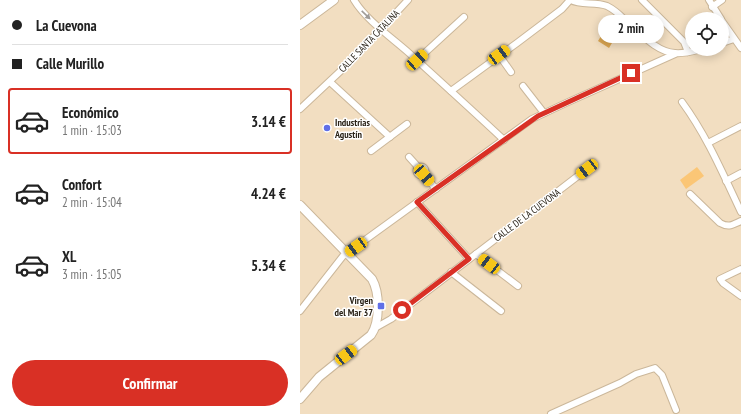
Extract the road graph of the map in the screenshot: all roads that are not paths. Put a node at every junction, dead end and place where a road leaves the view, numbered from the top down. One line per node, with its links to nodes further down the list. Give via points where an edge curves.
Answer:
1 (334, 0): 11 (main road)
2 (354, 0): 12 (street, one-way to 12)
3 (408, 0): 12 (street, CALLE SANTA CATALINA)
4 (571, 0): 18 (street, via 607,6); 21 (street)
5 (642, 0): 16 (street)
6 (709, 0): 8 (street)
7 (722, 0): 8 (street)
8 (712, 7): 9 (street)
9 (715, 12)
10 (464, 18): 22 (street)
11 (300, 25)
12 (381, 29): 22 (street); 25 (street, CALLE SANTA CATALINA)
13 (729, 32): 14 (street)
14 (734, 39): 15 (street); 17 (street)
15 (729, 41)
16 (685, 44)
17 (741, 47)
18 (660, 49): 20 (street); 23 (street, via 661,57)
19 (685, 52): 20 (street)
20 (676, 54): 23 (street)
21 (499, 55): 24 (street); 27 (street)
22 (417, 60): 27 (street)
23 (658, 61): 30 (street)
24 (511, 72)
25 (330, 82): 29 (street, CALLE SANTA CATALINA); 33 (street)
26 (523, 86): 30 (street)
27 (451, 91): 34 (street)
28 (682, 102): 35 (street, via 696,120)
29 (300, 109)
30 (544, 113): 34 (street)
31 (407, 124): 33 (street)
32 (741, 126): 35 (street)
33 (390, 137): 36 (street)
34 (504, 140): 41 (street)
35 (708, 143): 40 (street)
36 (370, 150)
37 (409, 157): 41 (street, via 418,167 424,168 424,175)
38 (587, 169): 48 (street, CALLE DE LA CUEVONA)
39 (741, 173): 40 (street)
40 (726, 181): 45 (street)
41 (436, 189): 43 (street)
42 (690, 194): 46 (street, via 726,226)
43 (417, 202): 47 (street); 49 (street)
44 (300, 205): 47 (main road)
45 (741, 212)
46 (741, 221)
47 (346, 253): 55 (street); 56 (main road, via 375,284)
48 (476, 254): 49 (street, CALLE DE LA CUEVONA); 52 (street)
49 (469, 259): 51 (street, CALLE DE LA CUEVONA)
50 (741, 269): 53 (street, via 720,279)
51 (452, 272): 54 (street); 57 (street, CALLE DE LA CUEVONA)
52 (518, 286)
53 (741, 296)
54 (501, 310)
55 (300, 311)
56 (377, 316): 57 (street, via 385,321); 58 (main road)
57 (391, 319): 58 (street, CALLE DE LA CUEVONA)
58 (375, 328): 59 (main road, via 367,339 319,377)
59 (300, 399)
60 (676, 410): 61 (street, via 662,375 655,368 636,374)
61 (551, 414)

